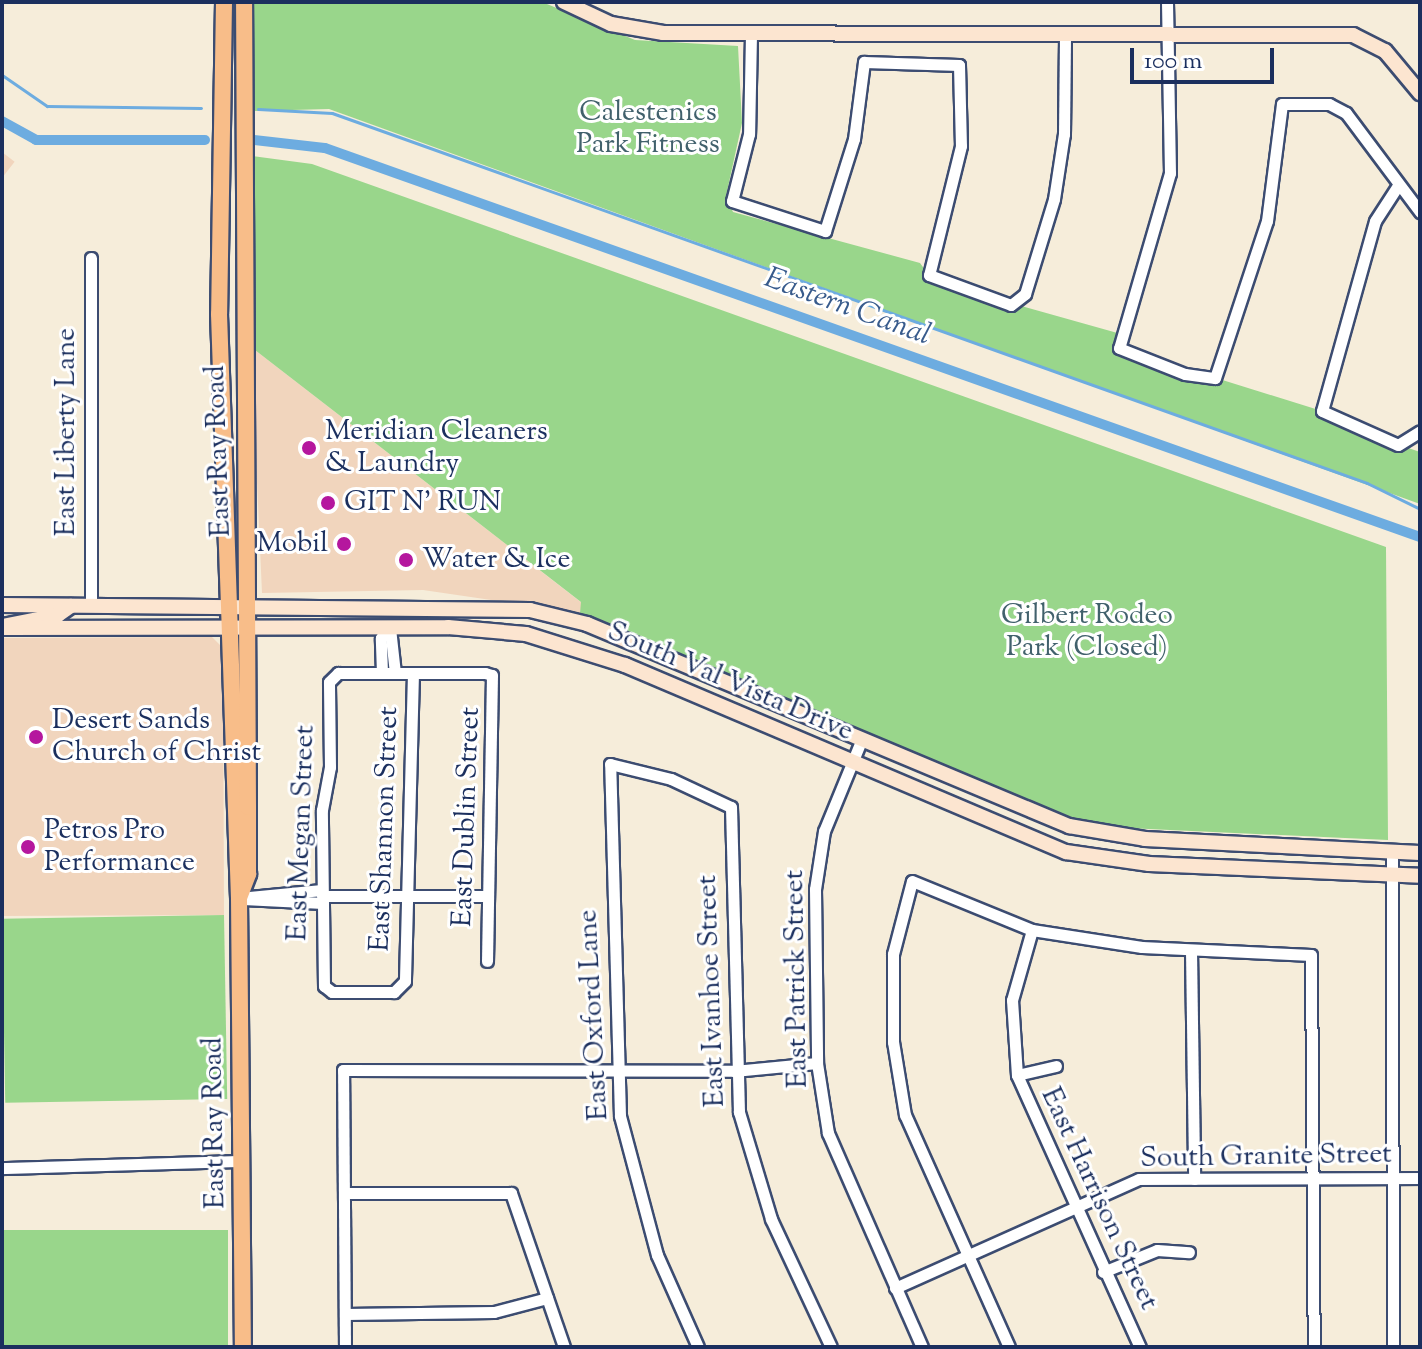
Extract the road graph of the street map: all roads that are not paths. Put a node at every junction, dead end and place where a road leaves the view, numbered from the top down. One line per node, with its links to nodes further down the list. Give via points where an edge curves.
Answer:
1 (224, 2): 13 (main road, East Ray Road)
2 (244, 2): 14 (main road, East Ray Road)
3 (1167, 2): 6 (street)
4 (567, 3): 5 (main road, via 633,29)
5 (751, 34): 7 (main road); 7 (street, via 749,134 732,201 825,231 854,139 864,62 959,65 961,146 929,275 1018,305 1060,168)
6 (1168, 34): 7 (main road); 8 (main road, via 1353,35 1385,51); 10 (street, via 1170,173 1119,348 1206,380 1220,369 1267,221 1282,104 1329,104 1346,113)
7 (1065, 35)
8 (1416, 76): 9 (main road)
9 (1420, 93)
10 (1397, 187): 11 (street); 15 (street, via 1375,221 1322,411 1329,421 1409,444)
11 (1420, 212)
12 (91, 258): 18 (street, East Liberty Lane)
13 (219, 314): 14 (main road, via 229,333 231,370); 19 (main road, East Ray Road)
14 (243, 383): 21 (main road, East Ray Road)
15 (1420, 431)
16 (2, 605): 17 (main road, South Val Vista Drive)
17 (72, 605): 18 (main road, South Val Vista Drive); 22 (main road, via 58,615)
18 (91, 605): 19 (main road, South Val Vista Drive)
19 (230, 605): 21 (main road, South Val Vista Drive); 23 (main road, East Ray Road)
20 (390, 605): 21 (main road, South Val Vista Drive); 24 (main road); 25 (main road, South Val Vista Drive, via 530,610)
21 (248, 606): 23 (main road, East Ray Road)
22 (2, 627): 23 (main road, South Val Vista Drive)
23 (239, 627): 24 (main road, South Val Vista Drive); 40 (main road, East Ray Road)
24 (390, 628): 26 (main road, South Val Vista Drive, via 526,634); 27 (street, East Shannon Street, via 381,638); 28 (street, East Shannon Street)
25 (640, 646): 26 (main road); 30 (main road, South Val Vista Drive)
26 (633, 668): 31 (main road, South Val Vista Drive)
27 (382, 673): 28 (street); 37 (street, East Megan Street, via 331,677)
28 (395, 673): 29 (street)
29 (413, 673): 38 (street, East Shannon Street); 39 (street, East Dublin Street, via 492,675 495,807)
30 (861, 741): 31 (street, East Patrick Street); 33 (main road, South Val Vista Drive, via 1021,811 1106,836)
31 (852, 762): 35 (main road, South Val Vista Drive, via 993,827 1106,860); 45 (street, East Patrick Street, via 824,831 815,889)
32 (610, 764): 47 (street, East Oxford Lane); 48 (street, East Ivanhoe Street, via 671,779 731,807)
33 (1392, 852): 34 (main road, South Val Vista Drive); 35 (street)
34 (1420, 853)
35 (1391, 875): 36 (main road, South Val Vista Drive); 52 (street)
36 (1420, 876)
37 (322, 896): 38 (street); 40 (street); 44 (street, East Megan Street)
38 (405, 896): 39 (street); 44 (street, East Shannon Street, via 403,987)
39 (487, 896): 43 (street, East Dublin Street)
40 (239, 898): 50 (main road, East Ray Road)
41 (1032, 930): 42 (street); 49 (street, East Harrison Street, via 1012,1000); 59 (street, via 912,881 893,954 897,1075 917,1152)
42 (1191, 950): 54 (street); 55 (street, via 1311,955)
43 (487, 961)
44 (327, 989)
45 (817, 1063): 48 (street); 61 (street, East Patrick Street, via 828,1133)
46 (1056, 1066): 49 (street)
47 (616, 1070): 48 (street); 56 (street, via 343,1070); 67 (street, East Oxford Lane, via 631,1175)
48 (734, 1071): 68 (street, East Ivanhoe Street, via 751,1165)
49 (1017, 1075): 57 (street, East Harrison Street)
50 (241, 1161): 51 (street); 64 (main road, East Ray Road)
51 (2, 1168)
52 (1392, 1178): 53 (street, South Granite Street); 55 (street, South Granite Street); 73 (street)
53 (1420, 1178)
54 (1194, 1179): 55 (street, South Granite Street); 57 (street, South Granite Street, via 1139,1179)
55 (1313, 1179): 72 (street)
56 (344, 1193): 62 (street, via 511,1193); 63 (street)
57 (1073, 1207): 59 (street, South Granite Street); 60 (street, East Harrison Street)
58 (1189, 1252): 60 (street, via 1157,1250)
59 (965, 1258): 61 (street, South Granite Street); 70 (street)
60 (1103, 1272): 71 (street, East Harrison Street)
61 (895, 1288): 69 (street, East Patrick Street)
62 (547, 1298): 63 (street, via 494,1312); 66 (street)
63 (345, 1314): 65 (street)
64 (243, 1347)
65 (345, 1347)
66 (564, 1347)
67 (698, 1347)
68 (831, 1347)
69 (922, 1347)
70 (1009, 1347)
71 (1140, 1347)
72 (1314, 1347)
73 (1393, 1347)

